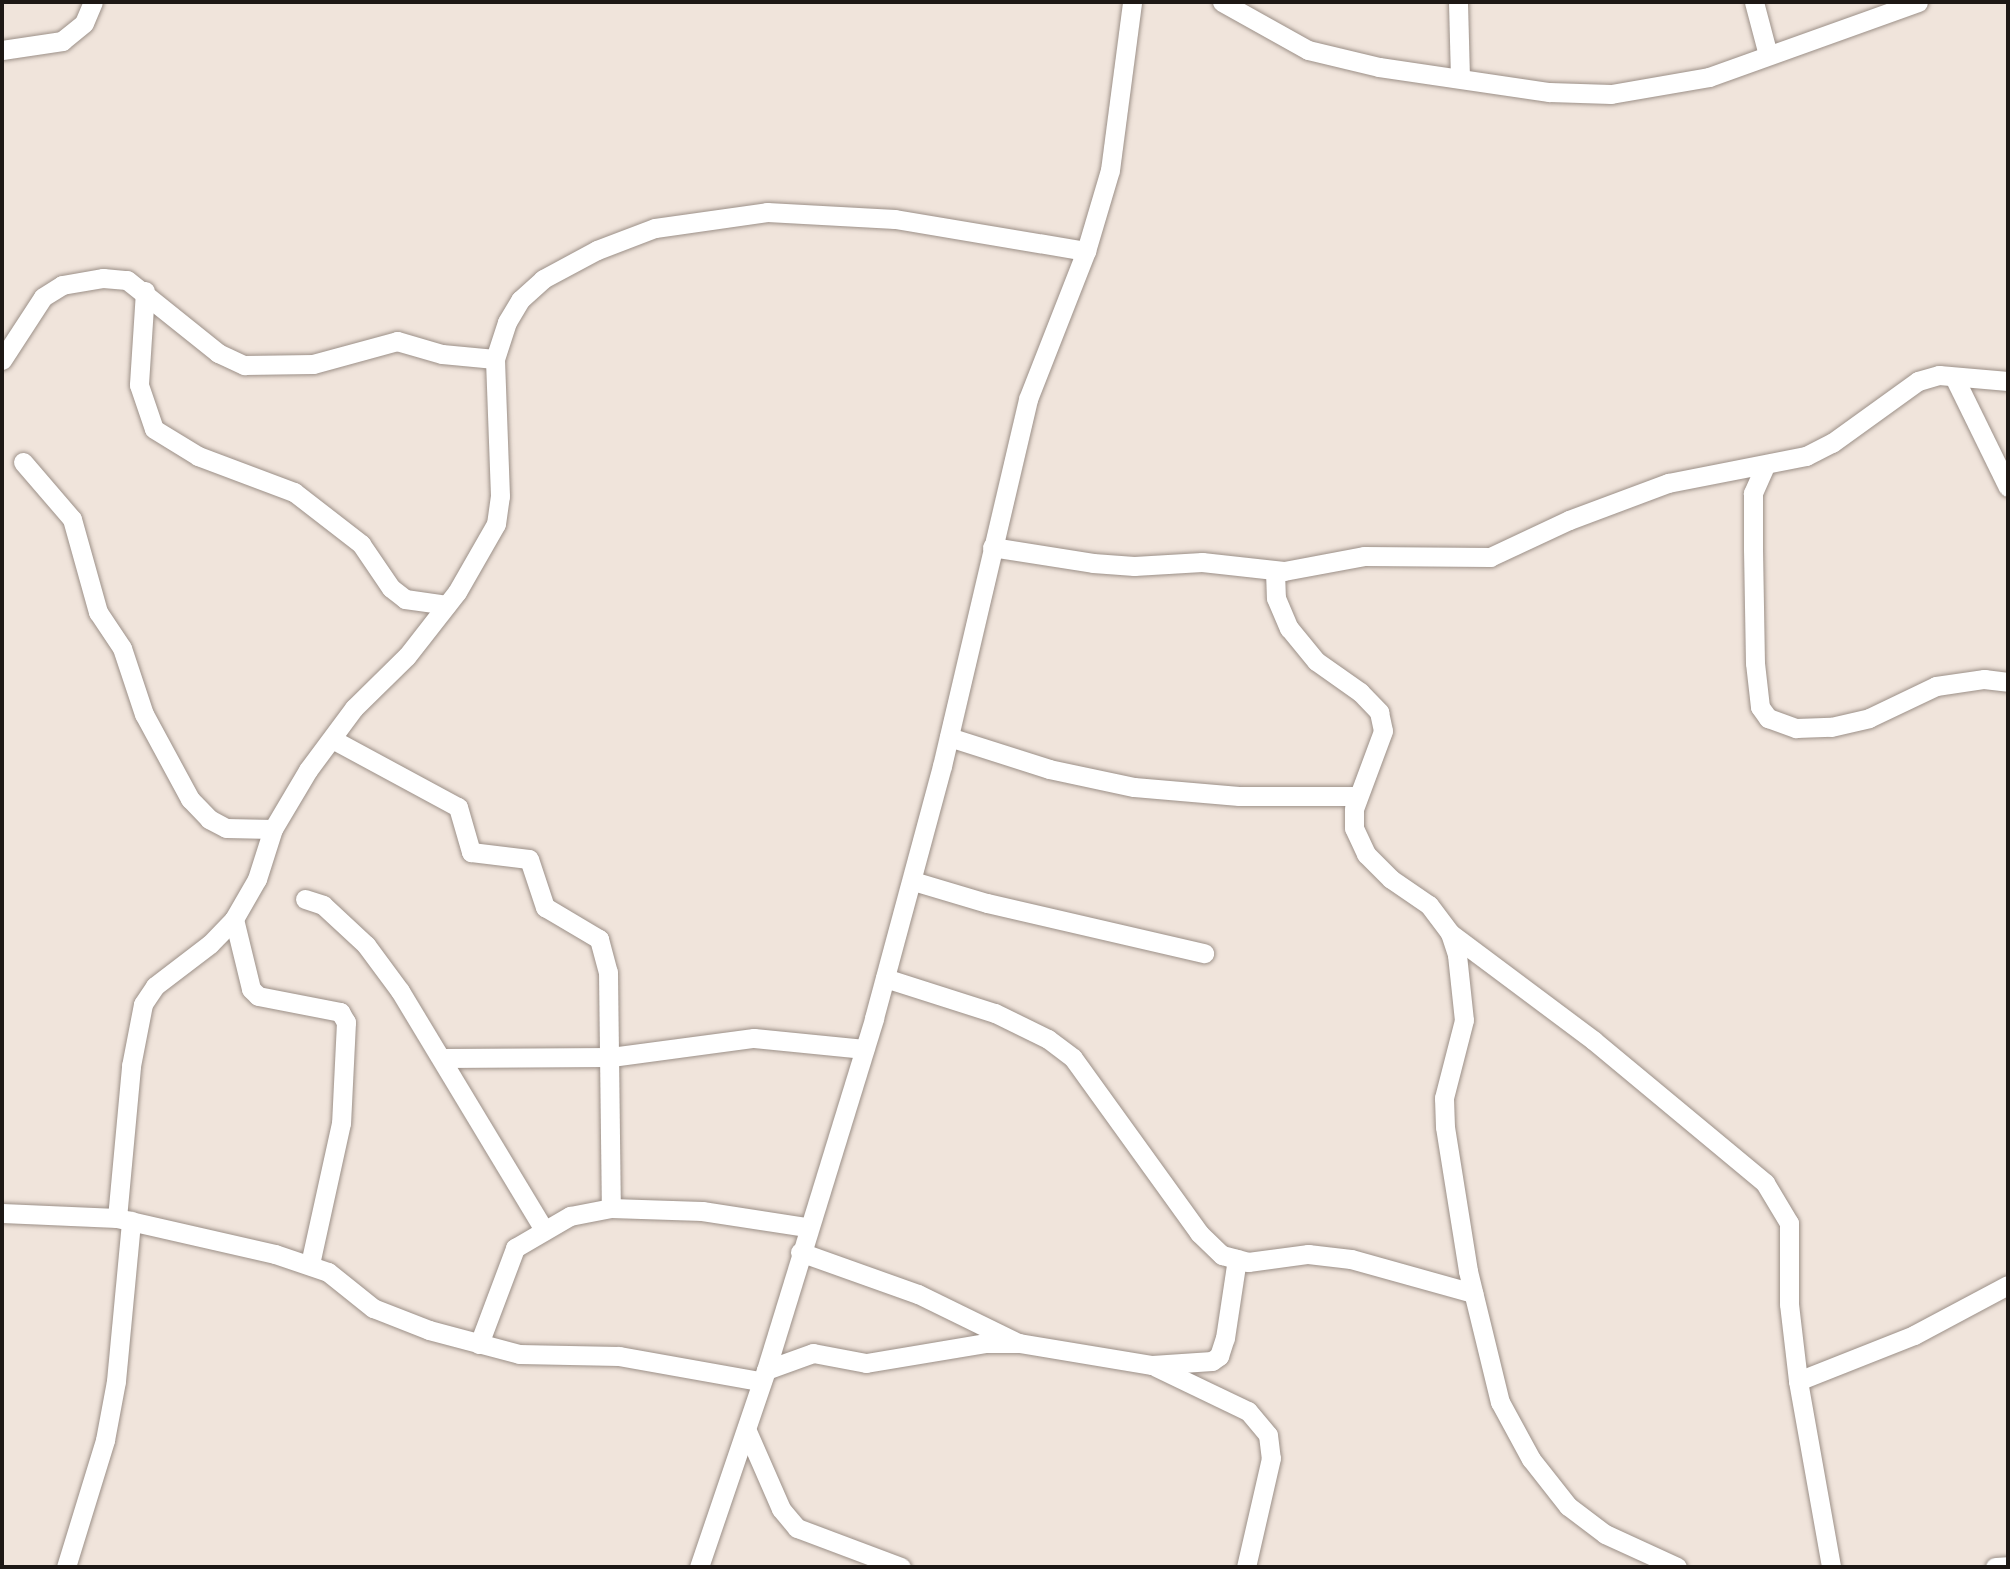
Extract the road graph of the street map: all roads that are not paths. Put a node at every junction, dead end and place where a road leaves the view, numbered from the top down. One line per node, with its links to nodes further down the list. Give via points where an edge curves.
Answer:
1 (93, 2): 7 (street, via 84,23 62,41)
2 (1132, 2): 10 (street, via 1110,170)
3 (1222, 2): 9 (street, via 1308,50 1379,67)
4 (1458, 2): 9 (street)
5 (1754, 2): 8 (street)
6 (1918, 2): 8 (street)
7 (2, 50)
8 (1768, 55): 9 (street, via 1696,80 1611,94 1549,92)
9 (1460, 78)
10 (1086, 251): 12 (street, via 831,213 768,212 698,220 655,228 597,250 543,279 520,300); 19 (street, via 1028,399)
11 (145, 291): 12 (street, via 218,353 244,365 313,364 397,341 442,354); 13 (street, via 127,280 103,278 62,285 29,312); 21 (street, via 139,385 154,429 198,456 265,477 294,492 361,544 391,588 405,599)
12 (495, 359): 21 (street, via 500,496 496,524)
13 (2, 360)
14 (1955, 379): 15 (street); 17 (street, via 1938,375 1918,380 1832,443 1807,456); 18 (street)
15 (2008, 381)
16 (23, 462): 26 (street, via 72,519 98,612 122,648 144,714 190,799 209,819 226,828)
17 (1765, 466): 20 (street, via 1668,483 1569,520 1490,557 1364,556); 22 (street, via 1753,493 1755,663 1760,707 1768,718 1796,728 1831,727 1869,719 1936,686 1971,679)
18 (2008, 487)
19 (992, 547): 20 (street, via 1093,563 1202,562); 23 (street)
20 (1275, 571): 25 (street, via 1276,598 1289,628 1316,661 1360,692 1379,712 1383,730)
21 (447, 605): 24 (street)
22 (2008, 682)
23 (949, 737): 25 (street, via 1049,769 1134,787 1239,796); 27 (street)
24 (332, 739): 26 (street); 35 (street, via 458,807 471,852 529,859 545,907 599,939 608,972)
25 (1358, 796): 30 (street, via 1354,828 1366,854 1391,879 1429,905)
26 (273, 829): 29 (street, via 257,879)
27 (913, 881): 31 (street, via 987,903); 32 (street)
28 (305, 899): 34 (street, via 323,905 366,945)
29 (234, 919): 38 (street, via 210,944 155,986 143,1004 131,1066); 43 (street, via 251,989 258,996 340,1012 346,1022 341,1123)
30 (1450, 933): 45 (street, via 1464,1020 1444,1098 1445,1127); 50 (street, via 1593,1040 1765,1183 1789,1223 1789,1304)
31 (1204, 953)
32 (885, 978): 33 (street); 42 (street, via 995,1013 1048,1039 1073,1058 1199,1233 1222,1255)
33 (864, 1049): 35 (street, via 754,1038); 39 (street)
34 (443, 1058): 35 (street); 40 (street)
35 (611, 1058): 36 (street)
36 (611, 1208): 39 (street, via 702,1212); 40 (street)
37 (2, 1213): 38 (street)
38 (124, 1220): 43 (street); 53 (street, via 116,1381 104,1440)
39 (807, 1227): 41 (street)
40 (543, 1228): 47 (street, via 515,1248)
41 (800, 1252): 46 (street, via 918,1294); 49 (street)
42 (1237, 1259): 45 (street, via 1248,1262 1308,1254 1351,1259); 48 (street, via 1219,1356 1202,1363)
43 (310, 1264): 47 (street, via 373,1308)
44 (2008, 1285): 50 (street, via 1914,1335)
45 (1473, 1293): 57 (street, via 1500,1402 1531,1459 1568,1506 1605,1534)
46 (1019, 1343): 48 (street); 49 (street, via 962,1344 866,1363 813,1353)
47 (479, 1344): 49 (street, via 519,1354 619,1356)
48 (1152, 1365): 56 (street, via 1248,1411 1268,1434 1271,1458)
49 (763, 1376): 51 (street)
50 (1798, 1381): 58 (street)
51 (747, 1431): 54 (street); 55 (street, via 782,1509 797,1528)
52 (2008, 1566): 59 (street)
53 (66, 1567)
54 (699, 1567)
55 (901, 1567)
56 (1246, 1567)
57 (1677, 1567)
58 (1831, 1567)
59 (1995, 1567)

